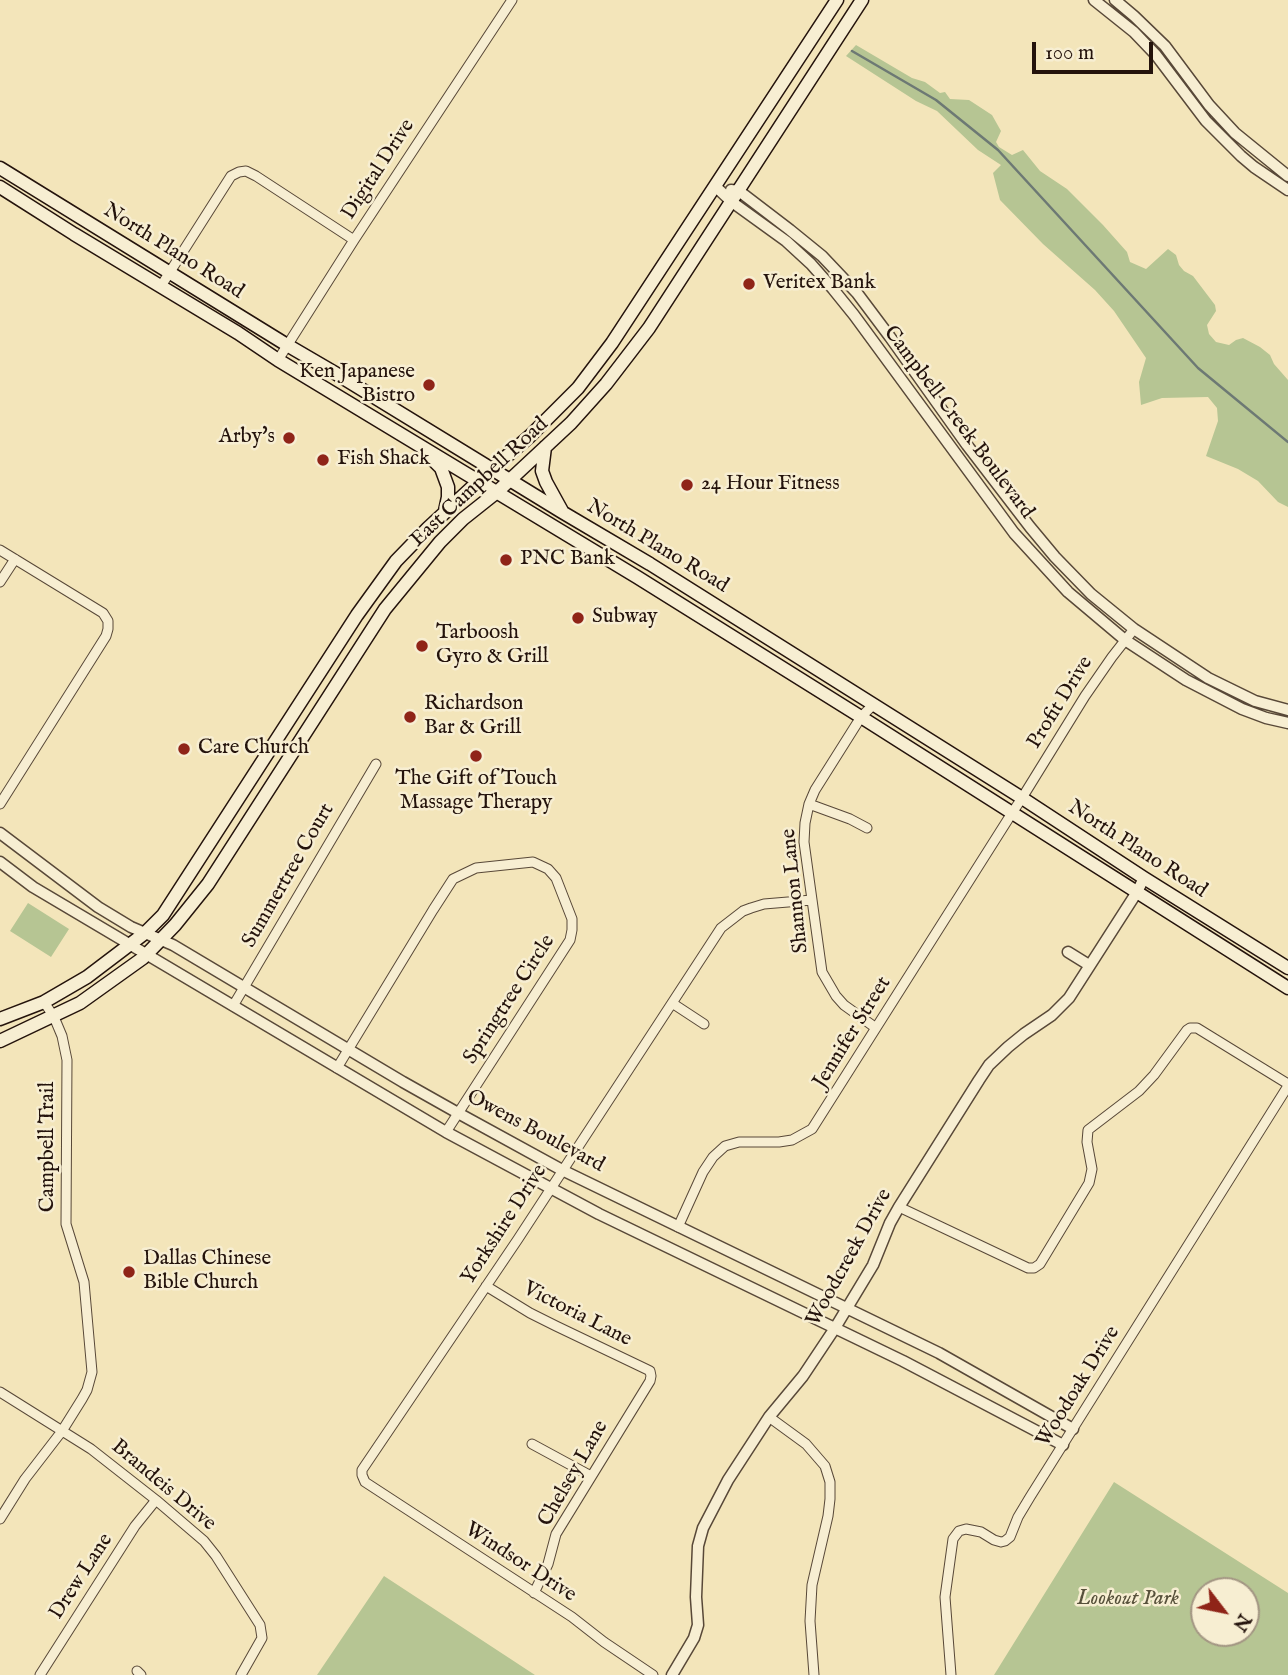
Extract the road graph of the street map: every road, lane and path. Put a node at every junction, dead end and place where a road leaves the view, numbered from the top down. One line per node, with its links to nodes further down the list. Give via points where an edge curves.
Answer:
1 (512, 0): 14 (street, Digital Drive)
2 (837, 0): 8 (main road, East Campbell Road)
3 (862, 0): 11 (main road, East Campbell Road)
4 (1094, 0): 10 (street, via 1156,55 1206,121 1233,148)
5 (1115, 0): 7 (street, via 1165,46 1235,133)
6 (0, 168): 12 (main road, North Plano Road)
7 (1288, 176)
8 (715, 186): 11 (street, Campbell Creek Boulevard); 25 (main road, East Campbell Road, via 578,388)
9 (0, 187): 13 (main road, North Plano Road)
10 (1288, 190)
11 (735, 196): 17 (street, Campbell Creek Boulevard, via 790,230); 18 (street, Campbell Creek Boulevard, via 811,264); 24 (main road, East Campbell Road, via 649,328 589,404)
12 (82, 219): 13 (main road); 15 (main road, North Plano Road)
13 (74, 234): 16 (main road, North Plano Road)
14 (354, 240): 15 (street, via 256,176 239,172 231,176); 19 (street, Digital Drive)
15 (169, 272): 16 (street); 19 (main road, North Plano Road)
16 (161, 286): 20 (main road, North Plano Road)
17 (850, 287): 18 (street); 21 (street, Campbell Creek Boulevard)
18 (838, 296): 22 (street, Campbell Creek Boulevard)
19 (287, 345): 20 (street, Digital Drive); 25 (main road, North Plano Road)
20 (278, 360): 23 (main road, North Plano Road)
21 (940, 409): 22 (street); 32 (street, Campbell Creek Boulevard)
22 (930, 417): 35 (street, Campbell Creek Boulevard, via 1014,533)
23 (419, 445): 27 (main road, North Plano Road); 29 (main road, via 445,478)
24 (546, 447): 26 (main road, East Campbell Road); 30 (main road, via 542,471)
25 (492, 469): 26 (main road, North Plano Road); 27 (main road, East Campbell Road)
26 (510, 480): 28 (main road, East Campbell Road); 30 (main road, North Plano Road)
27 (479, 481): 28 (main road, North Plano Road); 29 (main road, East Campbell Road)
28 (497, 492): 36 (main road, North Plano Road); 41 (main road, East Campbell Road, via 440,542)
29 (445, 512): 39 (main road, East Campbell Road, via 396,561)
30 (562, 512): 34 (main road, North Plano Road)
31 (0, 550): 33 (street)
32 (1055, 557): 35 (street); 38 (street, Campbell Creek Boulevard)
33 (15, 559): 37 (street); 52 (street, via 103,613 108,629)
34 (650, 564): 36 (main road); 43 (main road, North Plano Road)
35 (1045, 567): 40 (street, Campbell Creek Boulevard)
36 (637, 577): 46 (main road, North Plano Road)
37 (0, 582)
38 (1134, 629): 40 (street, Profit Drive); 42 (street, Campbell Creek Boulevard)
39 (344, 635): 41 (main road); 48 (main road, East Campbell Road)
40 (1125, 640): 44 (street, Campbell Creek Boulevard); 51 (street, Profit Drive)
41 (361, 646): 49 (main road, East Campbell Road)
42 (1245, 696): 44 (street); 45 (street, Campbell Creek Boulevard)
43 (874, 705): 46 (street, Shannon Lane); 51 (main road, North Plano Road)
44 (1239, 708): 47 (street, Campbell Creek Boulevard)
45 (1288, 710)
46 (861, 717): 53 (street, Shannon Lane); 54 (main road, North Plano Road)
47 (1288, 723)
48 (277, 739): 49 (main road); 61 (main road, East Campbell Road, via 163,915)
49 (294, 750): 62 (main road, East Campbell Road, via 208,884)
50 (376, 764): 68 (street, Summertree Court)
51 (1023, 799): 54 (street, Jennifer Street); 58 (main road, North Plano Road)
52 (0, 804)
53 (809, 804): 55 (street); 60 (street, Shannon Lane, via 804,842)
54 (1012, 813): 59 (main road, North Plano Road); 76 (street, Jennifer Street)
55 (867, 828)
56 (0, 833): 61 (street, Owens Boulevard, via 82,897)
57 (0, 862): 63 (street, Owens Boulevard, via 33,887)
58 (1144, 878): 59 (street, Woodcreek Drive); 67 (main road, North Plano Road)
59 (1138, 892): 66 (street, Woodcreek Drive); 69 (main road, North Plano Road)
60 (812, 900): 71 (street, Yorkshire Drive, via 764,904 743,911 721,928); 76 (street, Shannon Lane, via 822,972 835,996)
61 (145, 933): 62 (street, Owens Boulevard); 63 (main road, East Campbell Road)
62 (162, 940): 65 (main road, East Campbell Road); 68 (street, Owens Boulevard)
63 (131, 944): 65 (street, Owens Boulevard); 70 (main road, East Campbell Road)
64 (1068, 952): 66 (street)
65 (148, 954): 72 (street, Owens Boulevard); 73 (main road, East Campbell Road)
66 (1089, 965): 85 (street, Woodcreek Drive, via 1069,998 989,1065)
67 (1288, 968)
68 (244, 988): 72 (street, Summertree Court); 78 (street, Owens Boulevard)
69 (1288, 988)
70 (44, 1002): 73 (street, Campbell Trail); 74 (main road, East Campbell Road)
71 (672, 1003): 75 (street); 83 (street, Yorkshire Drive)
72 (233, 1006): 79 (street, Owens Boulevard)
73 (54, 1017): 77 (main road, East Campbell Road); 94 (street, Campbell Trail, via 67,1060 66,1224 84,1282 92,1372 87,1390)
74 (0, 1019)
75 (705, 1024)
76 (876, 1028): 86 (street, Jennifer Street, via 812,1129 792,1140 725,1146 703,1172)
77 (0, 1041)
78 (348, 1050): 79 (street, Springtree Circle); 81 (street, Owens Boulevard); 81 (street, Springtree Circle, via 453,879 476,868 533,862 548,869 572,919 570,940)
79 (337, 1068): 82 (street, Owens Boulevard)
80 (1288, 1085): 85 (street, via 1197,1027 1186,1030 1139,1091 1088,1130 1089,1183 1034,1268); 93 (street, Woodoak Drive)
81 (457, 1113): 82 (street, Springtree Circle); 83 (street, Owens Boulevard)
82 (446, 1132): 84 (street, Owens Boulevard)
83 (562, 1170): 84 (street, Yorkshire Drive); 86 (street, Owens Boulevard)
84 (550, 1188): 87 (street, Yorkshire Drive); 89 (street, Owens Boulevard)
85 (899, 1207): 88 (street, Woodcreek Drive)
86 (678, 1227): 88 (street, Owens Boulevard)
87 (486, 1286): 90 (street, Victoria Lane, via 530,1313 650,1371); 98 (street, Yorkshire Drive, via 362,1470)
88 (848, 1308): 89 (street, Woodcreek Drive); 93 (street, Owens Boulevard)
89 (835, 1328): 92 (street, Woodcreek Drive); 96 (street, Owens Boulevard)
90 (651, 1376): 97 (street, Chelsey Lane)
91 (0, 1392): 94 (street, Brandeis Drive)
92 (769, 1417): 105 (street, Woodcreek Drive, via 703,1528 696,1567 698,1625); 106 (street, via 806,1444 825,1466 830,1482 828,1516 812,1586)
93 (1073, 1429): 96 (street, Woodoak Drive)
94 (62, 1431): 99 (street, Brandeis Drive); 100 (street, Campbell Trail)
95 (532, 1444): 97 (street)
96 (1063, 1445): 107 (street, Woodoak Drive, via 1010,1537 1001,1542 966,1529 953,1539 946,1597)
97 (591, 1476): 101 (street, Chelsey Lane, via 556,1534)
98 (365, 1482): 101 (street, Windsor Drive)
99 (156, 1500): 102 (street, Drew Lane); 103 (street, Brandeis Drive, via 216,1556 260,1625 260,1644)
100 (0, 1520)
101 (534, 1593): 104 (street, Windsor Drive)
102 (40, 1675)
103 (241, 1675)
104 (653, 1675)
105 (672, 1675)
106 (814, 1675)
107 (951, 1675)

